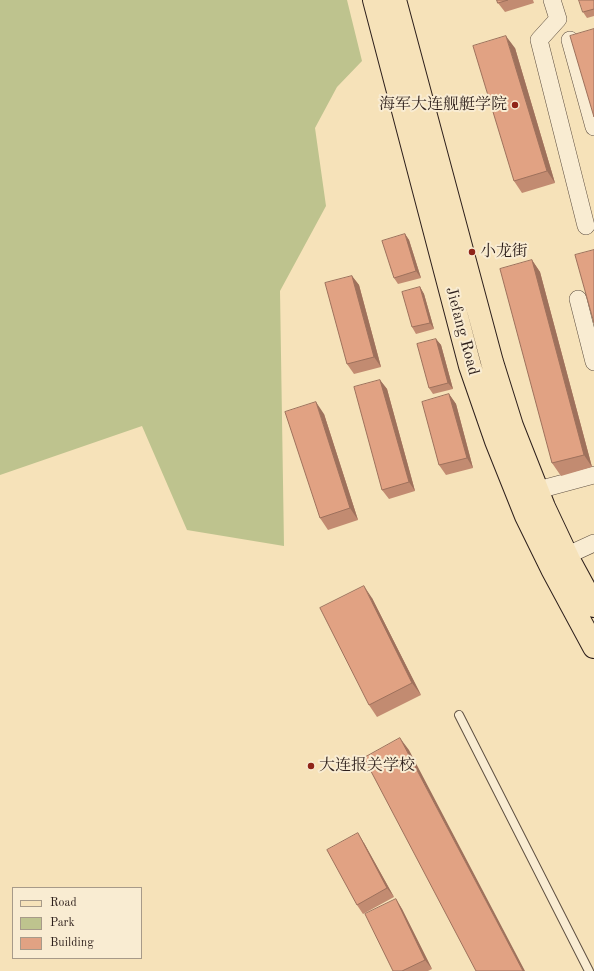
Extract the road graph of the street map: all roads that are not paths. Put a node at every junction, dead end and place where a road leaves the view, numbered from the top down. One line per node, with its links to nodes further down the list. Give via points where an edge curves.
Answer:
1 (374, 0): 12 (main road, Jiefang Road, via 470,366 526,516)
2 (395, 0): 10 (main road, Jiefang Road, via 492,362 512,426)
3 (552, 0): 6 (street, via 558,19 539,40)
4 (570, 40): 5 (street)
5 (594, 127)
6 (586, 226)
7 (578, 299): 8 (street)
8 (594, 362)
9 (594, 475): 10 (street)
10 (538, 490): 12 (main road, Jiefang Road)
11 (594, 543): 12 (street)
12 (558, 559): 13 (main road, Jiefang Road); 14 (main road, Jiefang Road)
13 (594, 606)
14 (594, 647)
15 (459, 715): 16 (lane)
16 (588, 971)

